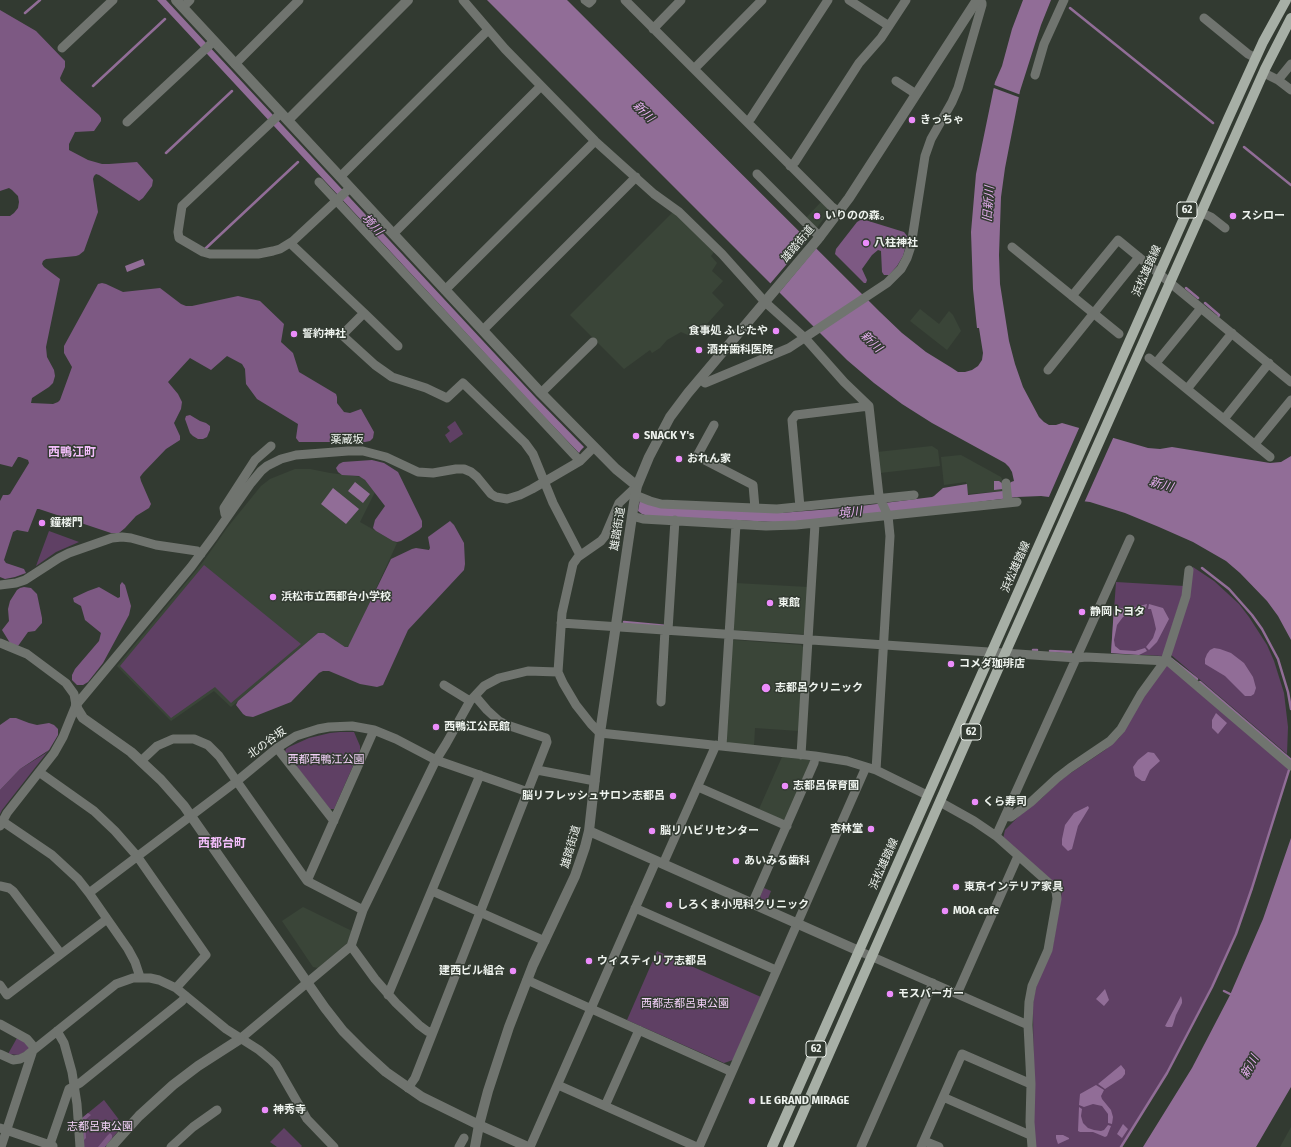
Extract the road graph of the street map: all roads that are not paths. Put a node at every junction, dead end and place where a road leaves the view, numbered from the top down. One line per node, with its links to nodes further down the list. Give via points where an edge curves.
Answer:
1 (113, 0): 23 (street)
2 (299, 0): 25 (street)
3 (408, 0): 35 (street)
4 (463, 0): 21 (street)
5 (585, 0): 6 (street, via 589,4)
6 (592, 0)
7 (625, 0): 20 (street)
8 (681, 0): 20 (street)
9 (762, 0): 27 (street)
10 (828, 0): 37 (street)
11 (849, 0): 19 (street)
12 (906, 0): 19 (street)
13 (978, 0): 34 (street, 雄踏街道); 65 (street, via 982,5 958,88 924,156 909,252 904,264 887,283)
14 (1064, 0): 29 (street, via 1044,44)
15 (1286, 0): 24 (main road, 浜松雄踏線 / 62)
16 (183, 2): 22 (street)
17 (1204, 18): 24 (street)
18 (1291, 18): 28 (main road, 62)
19 (889, 26): 39 (street, via 860,62)
20 (653, 29): 27 (street)
21 (488, 30): 32 (street); 41 (street)
22 (212, 43): 25 (street); 36 (street)
23 (62, 48)
24 (1256, 58): 54 (main road, 浜松雄踏線 / 62)
25 (235, 64): 35 (street)
26 (1291, 64): 30 (street)
27 (694, 69): 37 (street)
28 (1264, 73): 30 (street); 47 (main road, 62)
29 (1035, 75)
30 (1278, 80): 33 (street)
31 (896, 81): 34 (street)
32 (541, 86): 38 (street); 49 (street)
33 (1291, 90)
34 (916, 94): 46 (street, 雄踏街道)
35 (282, 117): 41 (street); 51 (street, via 270,124 182,206 178,236 192,246 213,255 265,253)
36 (128, 122)
37 (747, 122): 39 (street)
38 (595, 141): 42 (street); 56 (street)
39 (790, 166): 46 (street)
40 (757, 174): 50 (street)
41 (340, 177): 44 (street)
42 (636, 177): 58 (street, via 679,212); 62 (street)
43 (319, 182): 45 (street)
44 (348, 189): 45 (street); 49 (street)
45 (337, 200): 51 (street); 82 (street)
46 (839, 212): 50 (street, 雄踏街道)
47 (1202, 213): 48 (street); 55 (main road, 62)
48 (1225, 228)
49 (393, 234): 56 (street)
50 (819, 238): 58 (street, 雄踏街道)
51 (290, 243): 61 (street)
52 (1012, 247): 57 (street)
53 (1139, 257): 54 (street); 57 (street, via 1118,240); 60 (street)
54 (1159, 274): 55 (street); 108 (main road, 浜松雄踏線 / 62)
55 (1171, 283): 59 (street); 109 (main road, 62)
56 (446, 290): 62 (street)
57 (1072, 296): 60 (street)
58 (767, 299): 65 (street); 70 (street, 雄踏街道)
59 (1201, 308): 63 (street); 72 (street, via 1153,361)
60 (1093, 313): 64 (street); 69 (street)
61 (364, 314): 67 (street); 83 (street, via 342,335 392,377 447,398 463,383 530,448)
62 (482, 330): 73 (street)
63 (1232, 333): 68 (street); 72 (street)
64 (1119, 334)
65 (807, 337): 70 (street, via 782,351 705,383); 75 (street, via 844,382)
66 (593, 342): 73 (street)
67 (398, 346)
68 (1269, 363): 71 (street); 76 (street)
69 (1048, 370)
70 (700, 379): 85 (street, 雄踏街道, via 663,430)
71 (1291, 382)
72 (1187, 389): 76 (street)
73 (541, 393): 80 (street)
74 (1291, 400): 78 (street)
75 (869, 406): 87 (street); 88 (street, via 796,415 792,420)
76 (1224, 419): 78 (street)
77 (714, 424): 89 (street, via 697,456 753,485)
78 (1255, 444): 81 (street)
79 (271, 446): 92 (street, via 255,460 224,508)
80 (594, 447): 82 (street, 薬蔵坂); 85 (street)
81 (1270, 457)
82 (580, 461): 83 (street, 薬蔵坂)
83 (544, 482): 92 (street, 薬蔵坂, via 513,498 502,499 491,494 477,477 464,469 418,472 379,455 356,451 296,455 281,459 261,471); 98 (street)
84 (1006, 482): 91 (street, via 1011,501)
85 (635, 492): 89 (street, via 650,501 662,504); 90 (street, 雄踏街道); 98 (street, via 619,503 601,541)
86 (914, 495): 87 (street)
87 (880, 500): 88 (street); 91 (street)
88 (800, 507): 89 (street)
89 (755, 508)
90 (632, 512): 93 (street, via 643,519); 102 (street, 雄踏街道)
91 (887, 515): 95 (street); 107 (street, via 890,536)
92 (228, 516): 97 (street, 薬蔵坂)
93 (675, 520): 94 (street); 103 (street)
94 (736, 524): 95 (street); 104 (street)
95 (815, 524): 105 (street)
96 (1130, 539): 110 (street)
97 (201, 554): 100 (street, via 197,551 156,545 131,538 112,538 54,560 25,580); 116 (street, 薬蔵坂)
98 (580, 555): 101 (street, via 571,568)
99 (1189, 570): 111 (street, via 1184,602)
100 (0, 585)
101 (561, 623): 102 (street); 112 (street)
102 (615, 626): 103 (street); 118 (street, 雄踏街道)
103 (667, 630): 104 (street); 115 (street)
104 (729, 635): 105 (street); 119 (street)
105 (808, 640): 107 (street); 121 (street)
106 (0, 643): 116 (street, via 26,654 66,683 74,694)
107 (883, 645): 108 (street); 128 (street)
108 (990, 652): 109 (street); 135 (main road, 浜松雄踏線 / 62)
109 (1005, 653): 110 (street); 136 (main road, 62)
110 (1077, 658): 111 (street); 138 (street)
111 (1165, 661): 126 (street); 138 (street, via 1141,694 1116,736 1061,774 1035,799 1011,817)
112 (558, 672): 114 (street, via 528,671 499,678 484,686); 118 (street, via 576,705)
113 (444, 685): 114 (street)
114 (473, 698): 123 (street); 127 (street, via 499,721 546,738 548,742)
115 (661, 702)
116 (76, 705): 124 (street, via 83,718); 129 (street, 薬蔵坂, via 59,745)
117 (374, 730): 120 (street, 北の谷坂, via 352,726 323,728 296,736); 123 (street, 北の谷坂); 139 (street)
118 (600, 733): 119 (street); 132 (street, 雄踏街道)
119 (719, 746): 121 (street); 133 (street)
120 (277, 748): 131 (street, 北の谷坂); 139 (street)
121 (801, 755): 122 (street)
122 (815, 756): 125 (street); 141 (street)
123 (436, 760): 130 (street, 北の谷坂); 153 (street)
124 (141, 761): 131 (street, via 167,740 194,739 214,750); 137 (street)
125 (866, 766): 128 (street); 156 (street)
126 (1291, 766)
127 (537, 770): 132 (street); 134 (street)
128 (876, 770): 135 (street)
129 (39, 772): 140 (street, 薬蔵坂); 144 (street, via 94,811 116,831)
130 (480, 775): 134 (street, 北の谷坂); 149 (street)
131 (236, 781): 137 (street, 北の谷坂); 147 (street)
132 (595, 781): 142 (street, 雄踏街道)
133 (698, 787): 141 (street); 146 (street)
134 (528, 792): 154 (street)
135 (927, 796): 159 (main road, 浜松雄踏線 / 62)
136 (940, 802): 143 (street); 161 (main road, 62)
137 (192, 815): 144 (street, 北の谷坂); 165 (street)
138 (1005, 816): 143 (street)
139 (334, 821): 147 (street)
140 (1, 823): 150 (street, via 52,855)
141 (787, 826): 151 (street)
142 (589, 831): 146 (street); 157 (street, 雄踏街道, via 575,876)
143 (996, 836): 145 (street)
144 (137, 856): 150 (street, 北の谷坂); 168 (street, via 206,955)
145 (1018, 856): 169 (street); 174 (street, via 1054,887 1057,895 1048,950 1030,994)
146 (660, 863): 151 (street); 152 (street)
147 (307, 881): 153 (street)
148 (0, 886): 160 (street, via 14,891)
149 (432, 891): 154 (street); 170 (street)
150 (89, 893): 155 (street)
151 (752, 904): 156 (street)
152 (635, 908): 162 (street); 172 (street)
153 (363, 910): 158 (street)
154 (480, 912): 157 (street); 177 (street)
155 (107, 919): 160 (street); 163 (street, via 132,955)
156 (797, 924): 159 (street); 162 (street)
157 (545, 941): 164 (street, 雄踏街道)
158 (351, 946): 165 (street); 170 (street)
159 (859, 951): 161 (street); 202 (main road, 浜松雄踏線 / 62)
160 (61, 954): 167 (street, via 7,995)
161 (872, 956): 166 (street); 203 (main road, 62)
162 (776, 970): 181 (street)
163 (140, 978): 168 (street, via 159,980); 176 (street, via 124,980 112,986)
164 (527, 980): 172 (street); 189 (street, 雄踏街道, via 502,1048)
165 (308, 982): 178 (street); 185 (street, via 353,1042)
166 (933, 984): 169 (street); 204 (street)
167 (0, 985)
168 (176, 988): 171 (street)
169 (957, 994): 174 (street)
170 (388, 995): 177 (street, via 419,1025)
171 (186, 996): 178 (street); 184 (street, via 182,1002)
172 (591, 1008): 175 (street); 183 (street)
173 (0, 1024): 179 (street, via 28,1039)
174 (1028, 1025): 182 (street)
175 (639, 1030): 181 (street); 187 (street)
176 (57, 1031): 179 (street); 184 (street, via 64,1043)
177 (432, 1033): 185 (street)
178 (240, 1038): 197 (street, via 167,1090); 199 (street, via 276,1065 306,1120)
179 (33, 1050): 180 (street, via 20,1059 13,1060); 190 (street, via 29,1067)
180 (0, 1054)
181 (732, 1072): 201 (street)
182 (1031, 1084): 186 (street, via 962,1054); 191 (street)
183 (558, 1085): 187 (street); 200 (street)
184 (74, 1086): 194 (street, via 68,1092); 196 (street)
185 (408, 1088): 189 (street)
186 (943, 1097): 191 (street); 193 (street)
187 (605, 1106): 201 (street)
188 (217, 1110): 198 (street)
189 (479, 1125): 192 (street, 雄踏街道); 200 (street)
190 (3, 1129): 194 (street); 195 (street)
191 (1030, 1135): 206 (street)
192 (466, 1144)
193 (923, 1144): 205 (street)
194 (51, 1146)
195 (1, 1147)
196 (80, 1147)
197 (111, 1147)
198 (171, 1147)
199 (334, 1147)
200 (529, 1147)
201 (698, 1147)
202 (772, 1147)
203 (788, 1147)
204 (861, 1147)
205 (939, 1147)
206 (1032, 1147)

